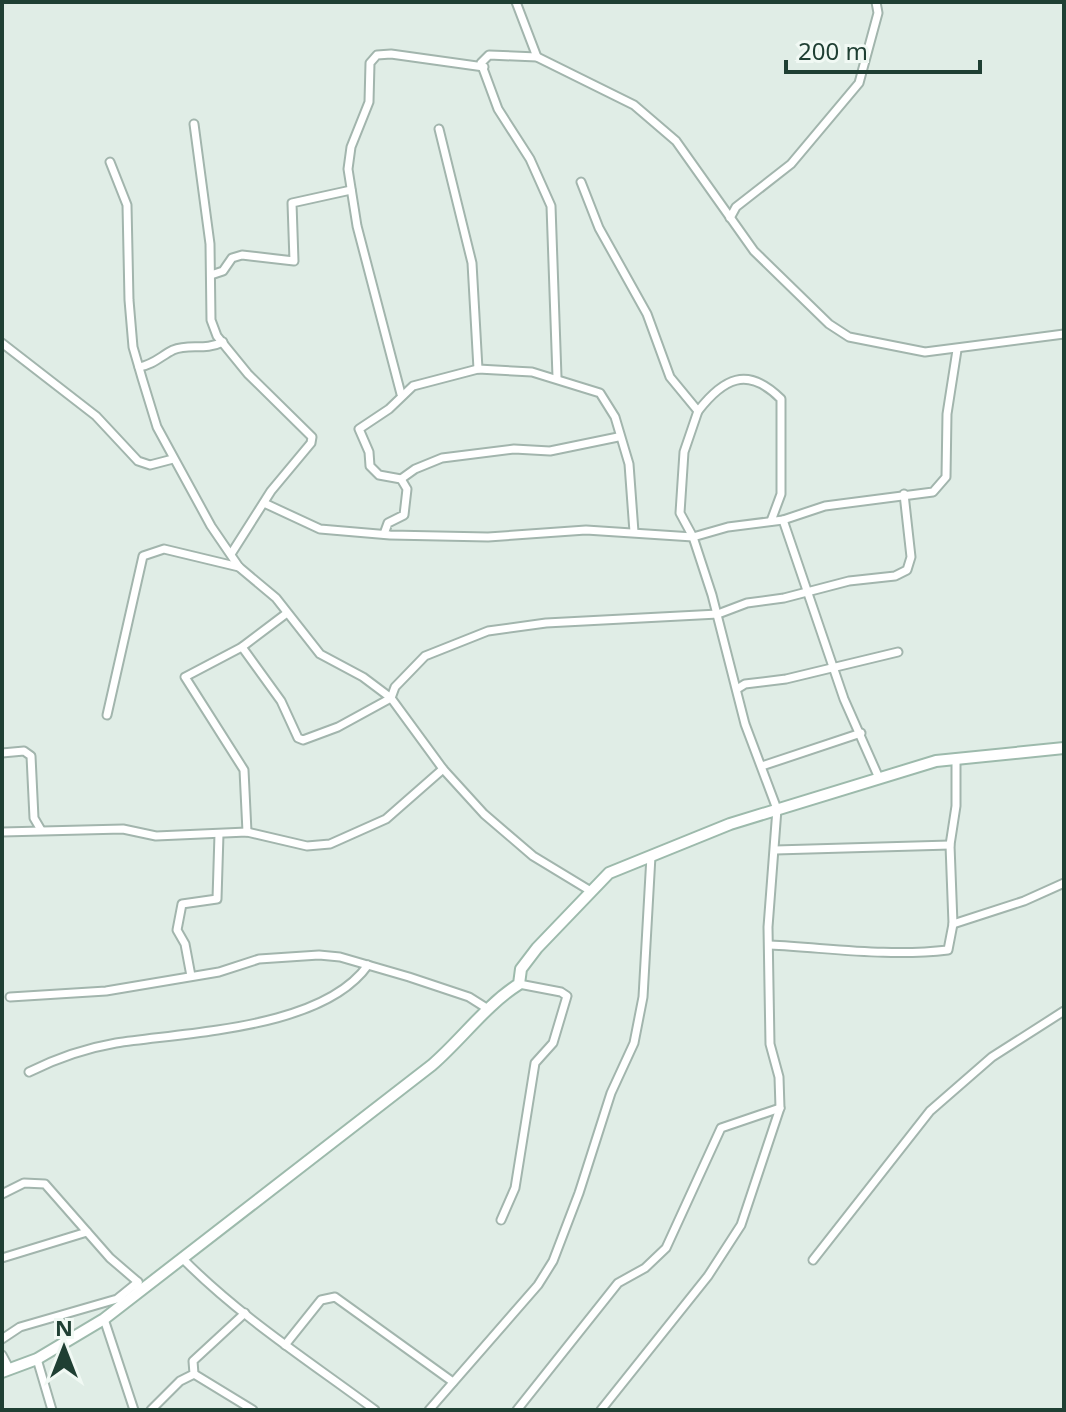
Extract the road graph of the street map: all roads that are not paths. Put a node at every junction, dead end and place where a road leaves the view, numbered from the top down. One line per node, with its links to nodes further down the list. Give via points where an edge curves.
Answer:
1 (516, 2): 3 (street)
2 (876, 2): 10 (street, via 878,13 859,83 791,164 736,207)
3 (537, 57): 4 (street, via 489,55 481,63); 10 (street, via 617,95 659,123)
4 (484, 67): 9 (street, via 391,54 373,58 369,102 351,147); 18 (street, via 498,109 530,159 551,206)
5 (194, 124): 11 (street)
6 (439, 129): 17 (street, via 472,263)
7 (110, 162): 16 (street, via 127,205 129,300)
8 (581, 182): 20 (street, via 599,228 647,314 670,377)
9 (351, 190): 11 (street, via 292,203 294,261 242,255); 19 (street)
10 (730, 218): 15 (street, via 765,263 841,333 906,351)
11 (211, 275): 13 (street, via 211,320)
12 (1064, 334): 15 (street)
13 (223, 342): 16 (street, via 203,350 176,348); 25 (street, via 312,437)
14 (2, 343): 22 (street, via 96,416 138,461 150,465)
15 (957, 350): 24 (street, via 947,414 946,477 933,492)
16 (139, 367): 22 (street)
17 (478, 369): 18 (street); 19 (street)
18 (557, 377): 21 (street, via 600,393 615,417)
19 (401, 394): 23 (street, via 359,429 372,468 379,475)
20 (698, 411): 27 (street, via 717,387 734,380 755,383 781,399 781,494); 30 (street, via 687,437 680,491 680,513)
21 (618, 437): 23 (street, via 550,451 442,458); 28 (street, via 632,477)
22 (173, 459): 31 (street)
23 (401, 479): 29 (street, via 408,495 404,515 388,523)
24 (904, 494): 26 (street, via 825,506); 33 (street, via 911,557 907,570)
25 (264, 503): 29 (street, via 320,529); 31 (street)
26 (783, 520): 27 (street); 33 (street)
27 (771, 521): 30 (street)
28 (634, 532): 29 (street, via 561,530 451,538); 30 (street)
29 (384, 534)
30 (693, 537): 35 (street)
31 (231, 554): 32 (street)
32 (239, 567): 34 (street); 41 (street, via 164,549 143,556)
33 (808, 592): 35 (street); 38 (street)
34 (287, 613): 36 (street); 40 (street, via 320,654)
35 (718, 614): 39 (street); 40 (street, via 488,631 425,656)
36 (242, 647): 40 (street, via 281,701 301,740); 52 (street, via 185,677 244,770)
37 (898, 652): 38 (street)
38 (834, 666): 39 (street); 42 (street)
39 (737, 689): 46 (street)
40 (391, 698): 47 (street)
41 (107, 715)
42 (861, 733): 46 (street); 48 (street)
43 (1064, 748): 45 (street)
44 (2, 753): 50 (street, via 24,751 31,756 34,818)
45 (956, 758): 48 (street); 54 (street)
46 (762, 766): 49 (street)
47 (443, 769): 52 (street, via 386,819 330,844 307,846); 58 (street, via 533,856)
48 (879, 778): 49 (street)
49 (777, 809): 55 (street); 56 (street)
50 (41, 830): 51 (street); 53 (street)
51 (2, 832)
52 (247, 832): 53 (street)
53 (219, 834): 62 (street, via 217,899 182,904 177,930)
54 (950, 845): 55 (street); 59 (street)
55 (775, 850): 60 (street)
56 (651, 856): 58 (street, via 609,873); 84 (street, via 639,1025 579,1193 544,1276)
57 (1064, 883): 59 (street)
58 (589, 890): 63 (street, via 521,969)
59 (953, 924): 60 (street, via 948,950)
60 (770, 945): 68 (street, via 770,1044)
61 (368, 965): 62 (street, via 330,955 304,955 259,959); 65 (street, via 456,992); 67 (street, via 337,994 300,1009 231,1028 109,1045)
62 (191, 976): 64 (street, via 106,991)
63 (519, 984): 65 (street); 70 (street, via 567,996 553,1043 535,1063 515,1188)
64 (10, 997)
65 (488, 1009): 73 (street, via 432,1065)
66 (1064, 1011): 74 (street, via 992,1057 930,1111)
67 (29, 1072)
68 (780, 1108): 91 (street, via 721,1128 666,1248 618,1283); 92 (street, via 741,1225 708,1276)
69 (2, 1194): 71 (street, via 24,1183 41,1182)
70 (501, 1220)
71 (87, 1232): 72 (street); 75 (street)
72 (2, 1258)
73 (182, 1258): 75 (street); 76 (street)
74 (813, 1260)
75 (138, 1287): 77 (street); 78 (street, via 117,1299 20,1327)
76 (245, 1313): 79 (street); 83 (street, via 193,1361)
77 (104, 1319): 81 (street); 86 (street)
78 (2, 1339)
79 (285, 1345): 84 (street, via 321,1300 335,1297); 89 (street)
80 (2, 1355): 82 (street)
81 (37, 1359): 82 (street); 85 (street)
82 (6, 1371)
83 (194, 1374): 87 (street); 88 (street)
84 (453, 1382): 90 (street)
85 (52, 1410)
86 (134, 1410)
87 (151, 1410)
88 (253, 1410)
89 (375, 1410)
90 (429, 1410)
91 (517, 1410)
92 (601, 1410)

